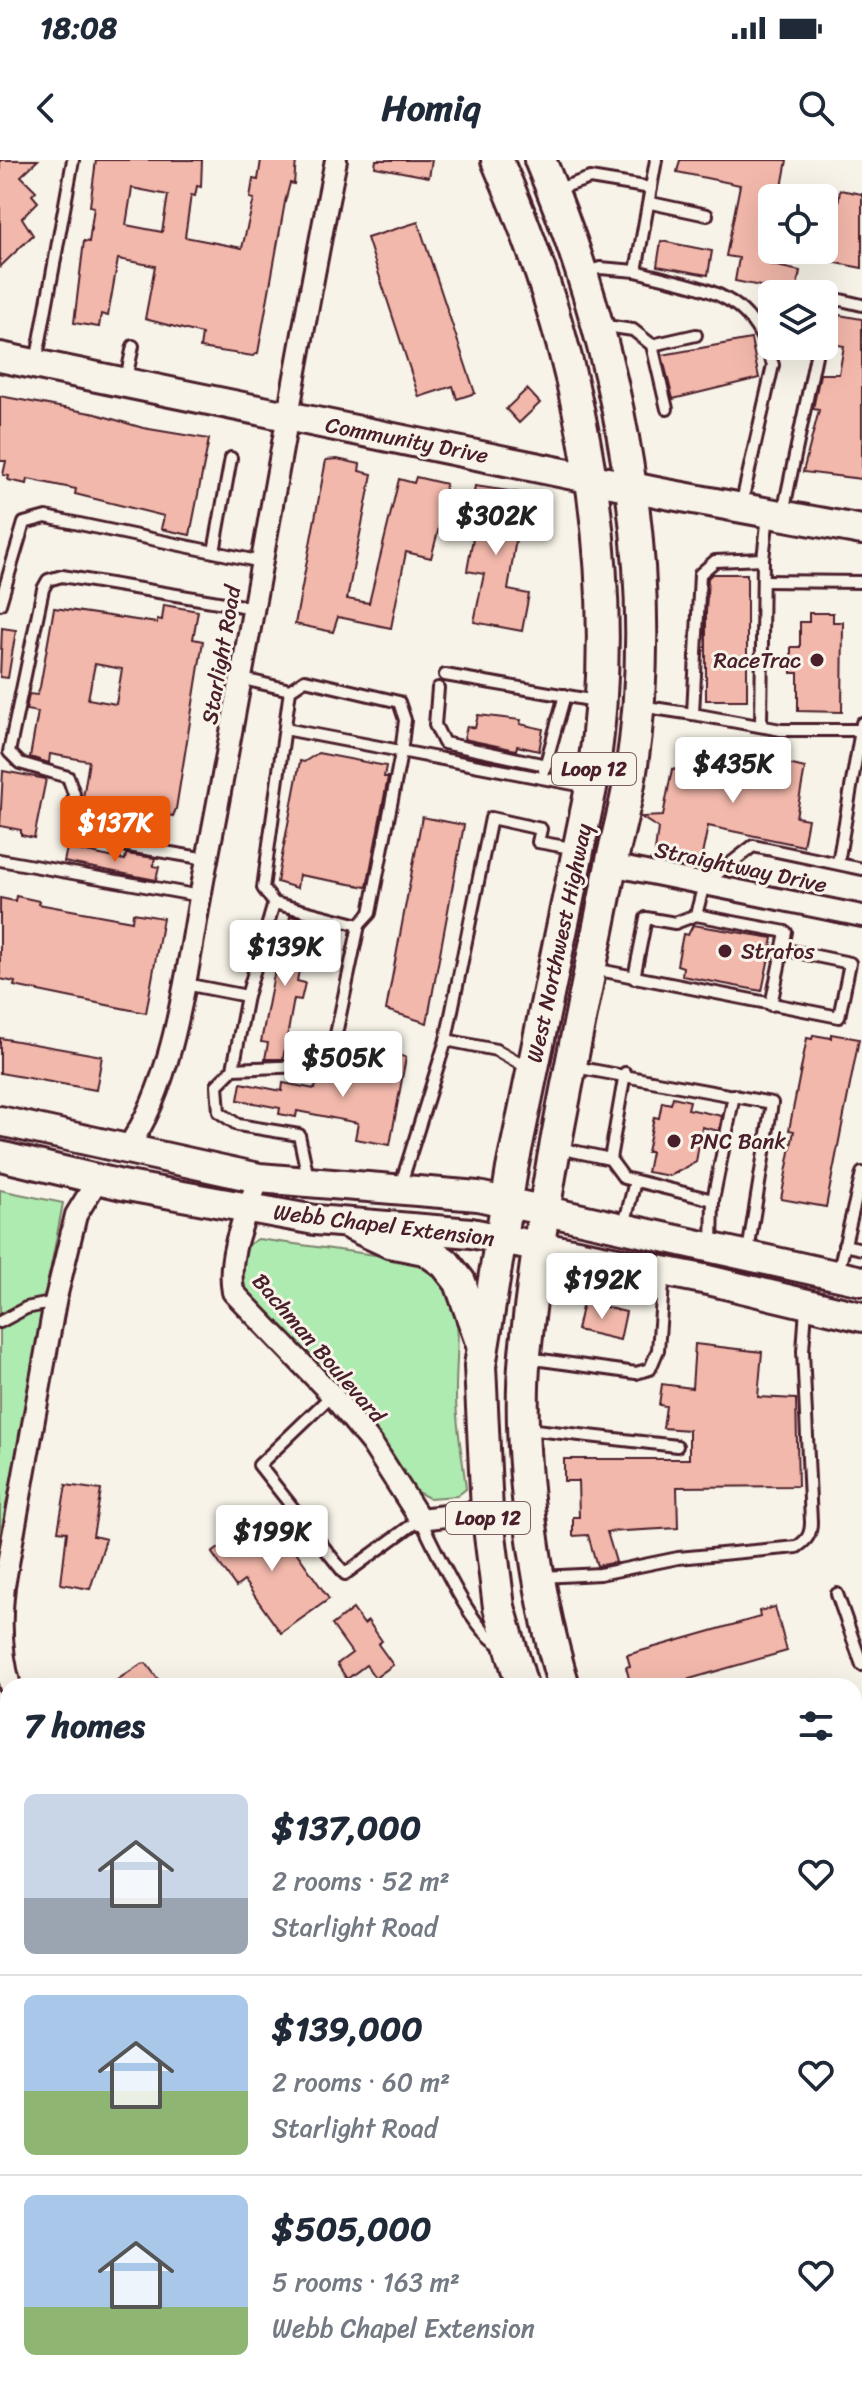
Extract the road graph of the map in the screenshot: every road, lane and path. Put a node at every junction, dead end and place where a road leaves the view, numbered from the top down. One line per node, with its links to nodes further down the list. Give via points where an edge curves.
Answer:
1 (73, 160): 20 (lane)
2 (336, 160): 23 (street, Starlight Road)
3 (497, 160): 25 (main road, West Northwest Highway / Loop 12, via 554,315)
4 (540, 160): 7 (main road, West Northwest Highway / Loop 12)
5 (656, 160): 6 (lane)
6 (651, 188): 7 (lane, via 590,178); 8 (lane)
7 (553, 190): 11 (main road, West Northwest Highway / Loop 12)
8 (651, 203): 9 (lane); 10 (lane)
9 (707, 215)
10 (636, 271): 11 (lane, via 600,268); 27 (lane, via 728,297 767,345 773,365)
11 (581, 275): 14 (main road, West Northwest Highway / Loop 12)
12 (838, 299): 13 (lane)
13 (862, 305)
14 (597, 325): 16 (lane, via 633,330); 26 (main road, West Northwest Highway / Loop 12, via 620,416)
15 (696, 335): 16 (lane)
16 (652, 345): 22 (lane)
17 (133, 346): 21 (lane)
18 (0, 357): 20 (main road, Community Drive)
19 (813, 360): 27 (lane)
20 (35, 365): 21 (main road, Community Drive)
21 (125, 383): 23 (main road, Community Drive)
22 (667, 409)
23 (288, 416): 25 (main road, Community Drive); 31 (street, Starlight Road)
24 (231, 458): 29 (lane)
25 (593, 478): 26 (main road, Community Drive); 41 (main road, West Northwest Highway / Loop 12, via 603,627)
26 (628, 486): 27 (main road, Community Drive); 42 (main road, West Northwest Highway / Loop 12, via 638,574)
27 (764, 512): 28 (main road, Community Drive); 30 (lane)
28 (862, 530)
29 (214, 552): 31 (lane); 34 (lane, via 46,517 24,523)
30 (763, 559): 32 (lane); 43 (lane, via 715,561 700,574)
31 (262, 562): 35 (street, Starlight Road)
32 (763, 581): 33 (lane); 44 (lane)
33 (862, 582)
34 (0, 604)
35 (254, 608): 37 (street, Starlight Road); 52 (lane, via 62,576 48,580 9,752 20,763 68,777 74,794 70,824 80,838)
36 (445, 675): 40 (lane)
37 (243, 679): 39 (lane); 52 (street, Starlight Road)
38 (438, 688): 48 (lane, via 435,725 444,743)
39 (290, 690): 46 (lane); 47 (lane, via 305,680 399,702 405,720)
40 (565, 695): 41 (lane); 48 (lane)
41 (602, 702): 50 (main road, West Northwest Highway / Loop 12)
42 (637, 705): 43 (lane); 55 (main road, West Northwest Highway / Loop 12, via 630,777)
43 (693, 714): 44 (lane)
44 (761, 724): 45 (lane, via 781,730)
45 (861, 726): 54 (lane)
46 (285, 729): 47 (lane); 59 (lane, via 263,888)
47 (401, 753): 49 (lane); 62 (lane, via 370,913)
48 (546, 765): 49 (lane)
49 (542, 778): 50 (lane)
50 (591, 788): 51 (main road, West Northwest Highway / Loop 12)
51 (579, 849): 64 (main road, via 589,859 592,873 580,943); 69 (lane, via 538,842 541,829 491,818); 72 (main road, West Northwest Highway / Loop 12)
52 (207, 859): 58 (street, Starlight Road)
53 (0, 860): 58 (lane)
54 (838, 863): 56 (lane); 57 (lane, via 753,846)
55 (611, 865): 57 (street, Straightway Drive); 64 (main road, West Northwest Highway / Loop 12)
56 (862, 869)
57 (704, 884): 60 (lane); 61 (street, Straightway Drive)
58 (200, 896): 66 (street, Starlight Road)
59 (274, 903): 62 (lane); 67 (lane)
60 (696, 915): 63 (lane, via 786,932); 65 (lane, via 675,923 646,918)
61 (862, 916)
62 (359, 925): 71 (lane, via 331,1058 303,1066)
63 (782, 949): 68 (lane); 68 (lane, via 850,963 839,1017)
64 (592, 968): 65 (lane); 70 (main road, West Northwest Highway / Loop 12)
65 (634, 978): 68 (lane)
66 (183, 983): 67 (lane); 76 (street, Starlight Road, via 160,1087 150,1116)
67 (247, 996): 71 (lane)
68 (771, 1005)
69 (446, 1040): 72 (lane, via 496,1050); 85 (lane)
70 (573, 1066): 73 (lane); 77 (main road, West Northwest Highway / Loop 12)
71 (233, 1069): 84 (lane, via 217,1085 219,1112 238,1125 299,1135)
72 (533, 1071): 87 (main road, West Northwest Highway / Loop 12)
73 (625, 1073): 74 (lane); 79 (lane)
74 (734, 1095): 86 (lane); 97 (lane, via 772,1103)
75 (0, 1121): 76 (main road, Webb Chapel Extension)
76 (127, 1148): 81 (main road, Webb Chapel Extension); 82 (main road)
77 (557, 1148): 79 (lane); 89 (main road, West Northwest Highway / Loop 12)
78 (0, 1156): 82 (main road, Webb Chapel Extension)
79 (610, 1159): 83 (lane, via 624,1178)
80 (862, 1173): 93 (lane)
81 (259, 1178): 84 (main road, Webb Chapel Extension); 88 (street, Bachman Boulevard)
82 (98, 1179): 88 (main road, Webb Chapel Extension); 101 (street, via 76,1215)
83 (635, 1181): 86 (lane); 91 (lane)
84 (309, 1182): 85 (main road, Webb Chapel Extension)
85 (400, 1189): 87 (main road, Webb Chapel Extension)
86 (713, 1200): 95 (lane)
87 (506, 1203): 89 (main road, Webb Chapel Extension); 92 (main road, West Northwest Highway / Loop 12)
88 (249, 1208): 90 (main road, Webb Chapel Extension); 107 (street, Bachman Boulevard, via 230,1273 233,1292)
89 (546, 1213): 91 (main road, Webb Chapel Extension); 94 (main road, West Northwest Highway / Loop 12)
90 (350, 1224): 92 (main road, Webb Chapel Extension); 105 (main road, via 389,1242 425,1249 445,1263 460,1282)
91 (623, 1230): 95 (main road, Webb Chapel Extension)
92 (499, 1239): 94 (main road, Webb Chapel Extension); 105 (main road, West Northwest Highway / Loop 12)
93 (844, 1245): 96 (lane); 99 (lane)
94 (541, 1247): 98 (main road, Webb Chapel Extension); 106 (main road, West Northwest Highway / Loop 12)
95 (712, 1247): 97 (main road, Webb Chapel Extension)
96 (862, 1249)
97 (748, 1255): 99 (main road, Webb Chapel Extension)
98 (664, 1270): 102 (main road, Webb Chapel Extension); 106 (lane, via 658,1350 650,1369 636,1373)
99 (850, 1278)
100 (862, 1299): 102 (main road, via 825,1293)
101 (55, 1302): 104 (lane, via 26,1308); 114 (street)
102 (807, 1306): 103 (main road, Webb Chapel Extension); 112 (lane, via 803,1351 811,1534 805,1541 797,1547 678,1558 600,1574)
103 (862, 1317)
104 (0, 1322)
105 (483, 1347): 110 (main road, West Northwest Highway / Loop 12)
106 (524, 1358): 108 (main road, West Northwest Highway / Loop 12)
107 (332, 1395): 111 (street, Bachman Boulevard, via 372,1444); 111 (lane, via 259,1465 345,1574)
108 (525, 1429): 109 (lane); 112 (main road, West Northwest Highway / Loop 12)
109 (677, 1446)
110 (487, 1511): 111 (street); 115 (main road, West Northwest Highway / Loop 12)
111 (420, 1519): 115 (lane, via 486,1634 493,1643)
112 (539, 1577): 120 (main road, West Northwest Highway / Loop 12)
113 (837, 1594): 116 (lane)
114 (0, 1606): 117 (street)
115 (509, 1648): 118 (main road, West Northwest Highway / Loop 12); 119 (main road, via 528,1654)
116 (862, 1665)
117 (8, 1678)
118 (519, 1678)
119 (542, 1678)
120 (562, 1678)

